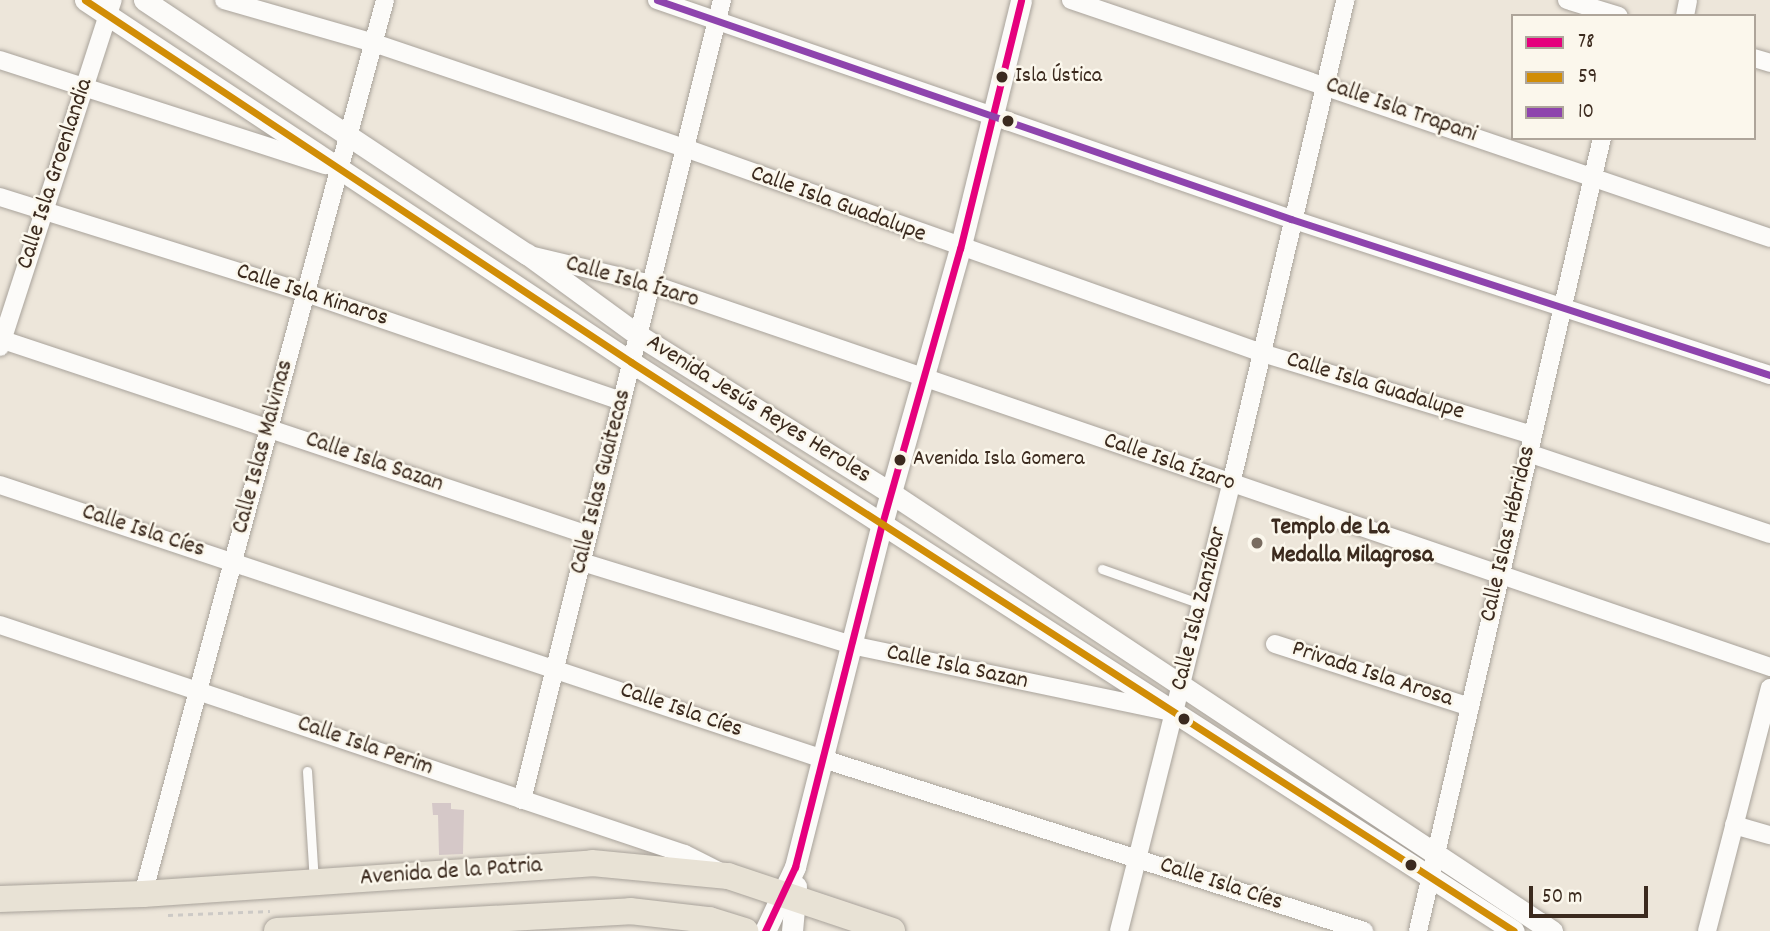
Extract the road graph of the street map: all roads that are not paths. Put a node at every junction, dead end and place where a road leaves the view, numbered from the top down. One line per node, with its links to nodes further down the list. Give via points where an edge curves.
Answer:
1 (85, 0): 10 (street, Avenida Jesús Reyes Heroles)
2 (144, 0): 18 (street, Avenida Jesús Reyes Heroles)
3 (224, 0): 13 (street, Calle Isla Guadalupe)
4 (385, 0): 13 (street, Calle Islas Malvinas)
5 (657, 0): 11 (street)
6 (1020, 0): 17 (street)
7 (1071, 0): 15 (street, Calle Isla Trapani)
8 (1345, 0): 15 (street, Calle Isla Zanzíbar)
9 (1577, 1): 12 (street)
10 (110, 7): 16 (street, Calle Isla Groenlandia); 21 (street, Avenida Jesús Reyes Heroles)
11 (720, 9): 17 (street); 20 (street, Calle Islas Guaitecas)
12 (1613, 14)
13 (373, 43): 18 (street, Calle Islas Malvinas); 20 (street, Calle Isla Guadalupe)
14 (0, 60): 16 (street)
15 (1324, 85): 22 (street, Calle Isla Trapani); 25 (street, Calle Isla Zanzíbar)
16 (85, 86): 21 (street); 24 (street, Calle Isla Groenlandia)
17 (993, 114): 25 (street); 27 (street)
18 (348, 135): 21 (street, Calle Islas Malvinas); 28 (street, Avenida Jesús Reyes Heroles)
19 (1602, 140): 22 (street, Calle Islas Hébridas)
20 (685, 148): 27 (street, Calle Isla Guadalupe); 29 (street, Calle Islas Guaitecas)
21 (340, 169): 30 (street, Calle Islas Malvinas); 35 (street, Avenida Jesús Reyes Heroles)
22 (1593, 175): 26 (street, Calle Isla Trapani); 31 (street, Calle Islas Hébridas)
23 (0, 197): 24 (street, Calle Isla Kinaros)
24 (44, 212): 30 (street, Calle Isla Kinaros); 33 (street, Calle Isla Groenlandia)
25 (1292, 219): 31 (street); 34 (street, Calle Isla Zanzíbar)
26 (1770, 238)
27 (960, 249): 34 (street, Calle Isla Guadalupe); 37 (street)
28 (527, 254): 29 (street, Calle Isla Ízaro); 32 (street, Avenida Jesús Reyes Heroles)
29 (651, 284): 32 (street, Calle Islas Guaitecas); 37 (street, Calle Isla Ízaro)
30 (306, 292): 38 (street, Calle Isla Kinaros); 39 (street, Calle Islas Malvinas)
31 (1562, 305): 36 (street); 40 (street, Calle Islas Hébridas)
32 (638, 335): 35 (street, Calle Islas Guaitecas); 44 (street, Avenida Jesús Reyes Heroles)
33 (1, 342): 39 (street, Calle Isla Sazan)
34 (1262, 353): 40 (street, Calle Isla Guadalupe); 42 (street, Calle Isla Zanzíbar)
35 (631, 362): 38 (street, Calle Islas Guaitecas); 45 (street, Avenida Jesús Reyes Heroles)
36 (1770, 374)
37 (923, 380): 42 (street, Calle Isla Ízaro); 44 (street)
38 (622, 401): 47 (street, Calle Islas Guaitecas)
39 (269, 427): 47 (street, Calle Isla Sazan); 48 (street, Calle Islas Malvinas)
40 (1532, 435): 41 (street, Calle Islas Hébridas)
41 (1528, 453): 46 (street); 51 (street, Calle Islas Hébridas)
42 (1231, 484): 51 (street, Calle Isla Ízaro); 52 (street, Calle Isla Zanzíbar)
43 (0, 485): 48 (street, Calle Isla Cíes)
44 (891, 493): 45 (street); 59 (street, Avenida Jesús Reyes Heroles)
45 (883, 524): 55 (street); 62 (street, Avenida Jesús Reyes Heroles)
46 (1770, 534)
47 (588, 535): 49 (street, Calle Islas Guaitecas)
48 (232, 562): 56 (street, Calle Isla Cíes); 60 (street, Calle Islas Malvinas)
49 (582, 562): 55 (street, Calle Isla Sazan); 56 (street, Calle Islas Guaitecas)
50 (1102, 569): 52 (lane)
51 (1500, 575): 57 (street, Calle Isla Ízaro); 61 (street, Calle Islas Hébridas)
52 (1201, 604): 59 (street, Calle Isla Zanzíbar)
53 (0, 625): 60 (street, Calle Isla Perim)
54 (1275, 643): 61 (street, Privada Isla Arosa)
55 (850, 645): 62 (street, Calle Isla Sazan); 63 (street)
56 (555, 667): 63 (street, Calle Isla Cíes); 65 (street, Calle Islas Guaitecas)
57 (1770, 667)
58 (1770, 688): 66 (street)
59 (1180, 689): 62 (street, Calle Isla Zanzíbar); 68 (street, Avenida Jesús Reyes Heroles)
60 (198, 690): 65 (street, Calle Isla Perim); 73 (street, Calle Islas Malvinas)
61 (1470, 707): 68 (street, Calle Islas Hébridas)
62 (1174, 713): 69 (street, Calle Isla Zanzíbar); 71 (street, Avenida Jesús Reyes Heroles)
63 (820, 758): 69 (street, Calle Isla Cíes); 74 (street)
64 (307, 771): 72 (lane)
65 (522, 800): 70 (street, Calle Isla Perim, via 685,854)
66 (1734, 825): 67 (street); 89 (street)
67 (1770, 835)
68 (1436, 854): 71 (street, Calle Islas Hébridas); 88 (street, Avenida Jesús Reyes Heroles)
69 (1138, 859): 84 (street, Calle Isla Zanzíbar); 85 (street, Calle Isla Cíes)
70 (727, 876): 72 (main road, Avenida de la Patria, via 592,863); 74 (main road, Avenida de la Patria)
71 (1430, 877): 86 (street, Calle Islas Hébridas); 87 (street, Avenida Jesús Reyes Heroles)
72 (314, 882): 73 (main road, Avenida de la Patria)
73 (143, 894): 75 (main road, Avenida de la Patria)
74 (789, 896): 81 (street); 82 (street); 83 (main road, Avenida de la Patria)
75 (0, 899)
76 (630, 921): 77 (main road, Avenida de la Patria); 80 (main road, Avenida de la Patria, via 709,920)
77 (522, 924): 78 (main road, Avenida de la Patria)
78 (432, 927): 79 (main road, Avenida de la Patria)
79 (277, 931)
80 (745, 931)
81 (765, 931)
82 (792, 931)
83 (892, 931)
84 (1119, 931)
85 (1364, 931)
86 (1418, 931)
87 (1514, 931)
88 (1552, 931)
89 (1707, 931)

